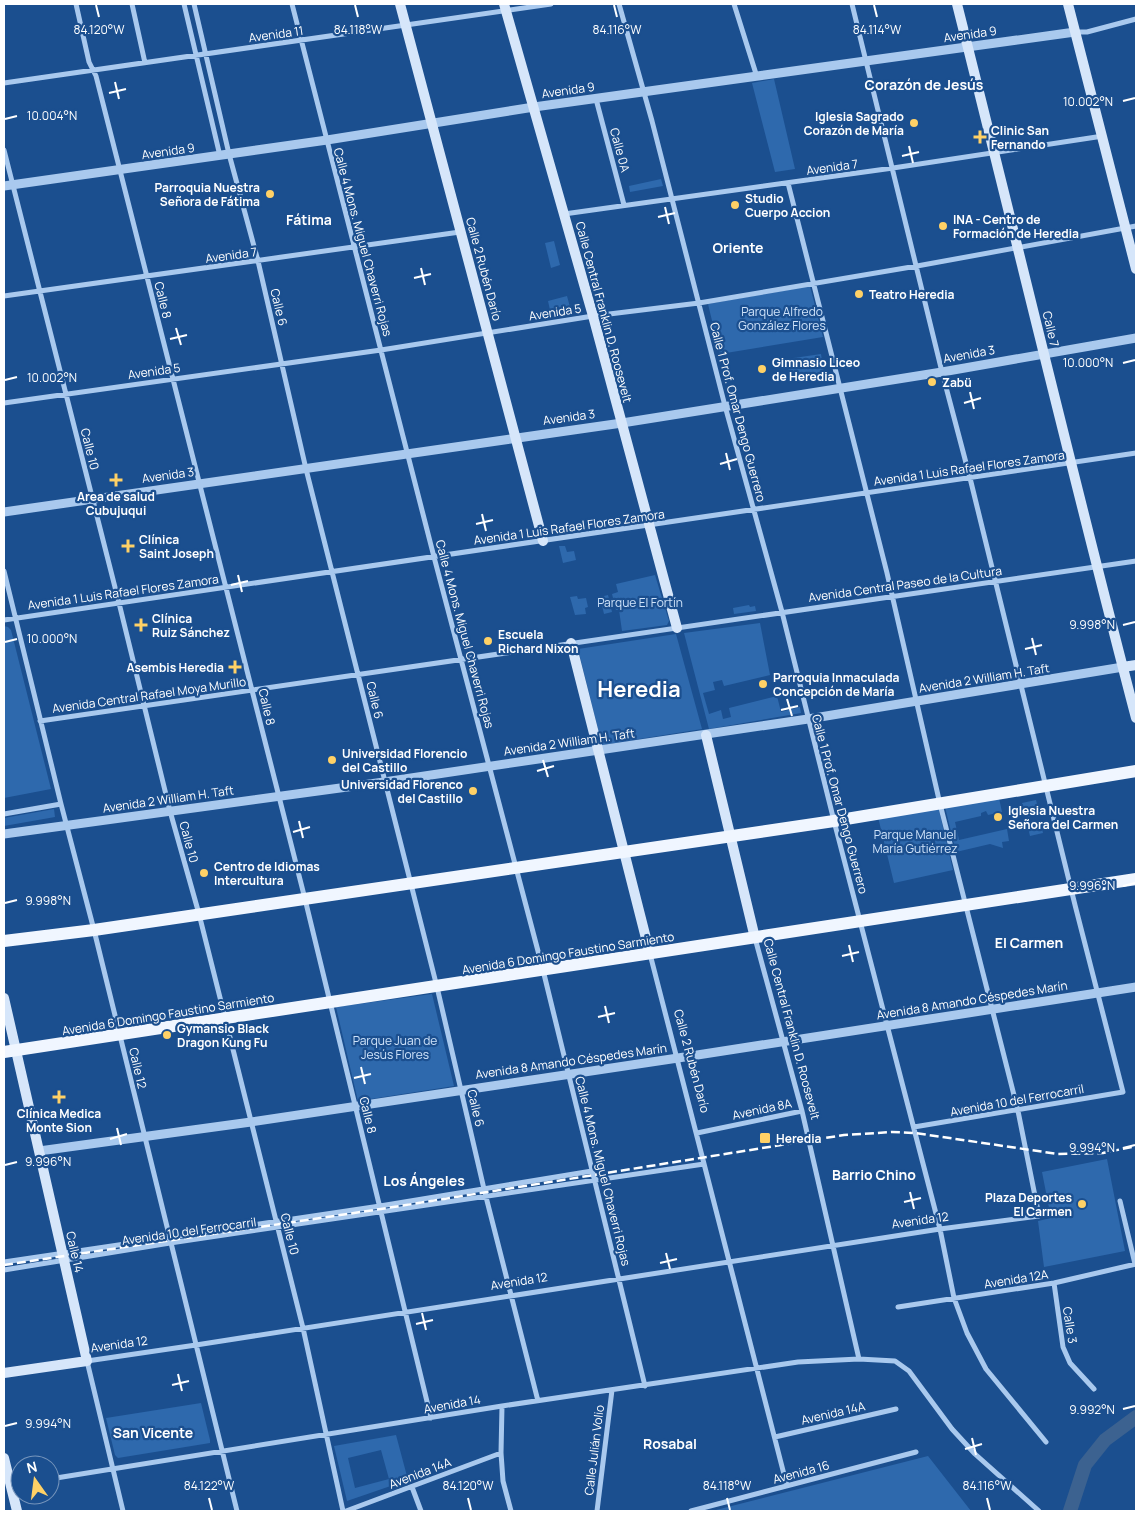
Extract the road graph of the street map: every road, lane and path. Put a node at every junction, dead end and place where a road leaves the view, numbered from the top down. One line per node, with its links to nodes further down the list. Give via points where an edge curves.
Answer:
1 (76, 4): 23 (street, Calle 8)
2 (132, 4): 22 (street)
3 (184, 4): 20 (street, Calle 6)
4 (194, 4): 19 (street, Calle 6)
5 (292, 4): 17 (street, Calle 4 Mons. Miguel Chaverri Rojas)
6 (400, 4): 15 (main road, Calle 2 Rubén Darío)
7 (551, 4): 13 (street, Avenida 11)
8 (619, 4): 26 (street, Calle 1 Prof. Omar Dengo Guerrero)
9 (734, 4): 24 (street)
10 (852, 4): 21 (street)
11 (958, 4): 18 (main road, Calle 7)
12 (1068, 4): 16 (main road)
13 (505, 7): 15 (street, Avenida 11); 28 (main road, Calle Central Franklin D. Roosevelt)
14 (1136, 19): 16 (street, Avenida 9, via 1087,32)
15 (406, 25): 17 (street, Avenida 11); 29 (main road, Calle 2 Rubén Darío)
16 (1075, 32): 18 (street, Avenida 9); 30 (main road)
17 (301, 40): 19 (street, Avenida 11); 31 (street, Calle 4 Mons. Miguel Chaverri Rojas)
18 (968, 47): 21 (street, Avenida 9); 33 (main road, Calle 7)
19 (206, 54): 20 (street, Avenida 11); 34 (street, Calle 6)
20 (196, 55): 22 (street, Avenida 11); 34 (street, Calle 6)
21 (866, 62): 24 (street, Avenida 9); 35 (street)
22 (145, 63): 23 (street, Avenida 11)
23 (93, 70): 25 (street, Avenida 11); 36 (street, Calle 8)
24 (756, 77): 26 (street, Avenida 9)
25 (4, 83)
26 (643, 92): 27 (street, Avenida 9); 39 (street, Calle 1 Prof. Omar Dengo Guerrero)
27 (596, 99): 28 (street, Avenida 9); 40 (street, Calle 0A)
28 (534, 107): 29 (street, Avenida 9); 41 (main road, Calle Central Franklin D. Roosevelt)
29 (432, 124): 31 (street, Avenida 9); 43 (main road, Calle 2 Rubén Darío)
30 (1103, 136): 33 (street, Avenida 7); 42 (main road)
31 (327, 140): 34 (street, Avenida 9); 44 (street, Calle 4 Mons. Miguel Chaverri Rojas)
32 (4, 150): 38 (street, Calle 10)
33 (995, 153): 35 (street, Avenida 7); 45 (main road, Calle 7)
34 (224, 155): 36 (street, Avenida 9); 46 (street, Calle 6)
35 (893, 168): 37 (street, Avenida 7); 47 (street)
36 (120, 170): 38 (street, Avenida 9); 49 (street, Calle 8)
37 (788, 183): 39 (street, Avenida 7); 50 (street)
38 (8, 186): 51 (street, Calle 10)
39 (672, 199): 40 (street, Avenida 7); 53 (street, Calle 1 Prof. Omar Dengo Guerrero)
40 (624, 205): 41 (street, Avenida 7)
41 (564, 214): 54 (main road, Calle Central Franklin D. Roosevelt)
42 (1131, 227): 45 (street, Avenida 5); 48 (main road)
43 (461, 232): 44 (street, Avenida 7); 55 (main road, Calle 2 Rubén Darío)
44 (354, 246): 46 (street, Avenida 7); 57 (street, Calle 4 Mons. Miguel Chaverri Rojas)
45 (1019, 248): 47 (street, Avenida 5); 58 (main road, Calle 7)
46 (258, 261): 49 (street, Avenida 7); 59 (street, Calle 6)
47 (917, 266): 50 (street, Avenida 5); 60 (street)
48 (1136, 269)
49 (147, 276): 51 (street, Avenida 7); 61 (street, Calle 8)
50 (813, 283): 53 (street, Avenida 5); 62 (street)
51 (40, 291): 52 (street, Avenida 7); 63 (street, Calle 10)
52 (4, 296)
53 (699, 303): 54 (street, Avenida 5); 65 (street, Calle 1 Prof. Omar Dengo Guerrero)
54 (594, 316): 55 (street, Avenida 5); 66 (main road, Calle Central Franklin D. Roosevelt)
55 (488, 332): 57 (street, Avenida 5); 67 (main road, Calle 2 Rubén Darío)
56 (1136, 338): 58 (street, Avenida 3)
57 (381, 350): 59 (street, Avenida 5); 69 (street, Calle 4 Mons. Miguel Chaverri Rojas)
58 (1044, 354): 60 (street, Avenida 3); 70 (main road, Calle 7)
59 (282, 363): 61 (street, Avenida 5); 71 (street, Calle 6)
60 (942, 372): 62 (street, Avenida 3); 72 (street)
61 (173, 379): 63 (street, Avenida 5); 73 (street, Calle 8)
62 (839, 388): 65 (street, Avenida 3); 74 (street)
63 (66, 395): 64 (street, Avenida 5); 75 (street, Calle 10)
64 (4, 403)
65 (725, 406): 66 (street, Avenida 3); 76 (street, Calle 1 Prof. Omar Dengo Guerrero)
66 (622, 422): 67 (street, Avenida 3); 78 (main road, Calle Central Franklin D. Roosevelt)
67 (516, 438): 69 (street, Avenida 3); 79 (main road, Calle 2 Rubén Darío)
68 (1136, 453): 70 (street, Avenida 1 Luis Rafael Flores Zamora)
69 (408, 454): 71 (street, Avenida 3); 80 (street, Calle 4 Mons. Miguel Chaverri Rojas)
70 (1072, 463): 72 (street, Avenida 1 Luis Rafael Flores Zamora); 82 (main road, Calle 7)
71 (306, 469): 73 (street, Avenida 3); 84 (street, Calle 6)
72 (970, 478): 74 (street, Avenida 1 Luis Rafael Flores Zamora); 85 (street)
73 (199, 483): 75 (street, Avenida 3); 86 (street, Calle 8)
74 (867, 493): 76 (street, Avenida 1 Luis Rafael Flores Zamora); 87 (street)
75 (93, 499): 77 (street, Avenida 3); 88 (street, Calle 10)
76 (753, 510): 78 (street, Avenida 1 Luis Rafael Flores Zamora); 89 (street, Calle 1 Prof. Omar Dengo Guerrero)
77 (4, 512)
78 (649, 525): 79 (street, Avenida 1 Luis Rafael Flores Zamora); 92 (main road, Calle Central Franklin D. Roosevelt)
79 (543, 541): 80 (street, Avenida 1 Luis Rafael Flores Zamora)
80 (434, 557): 84 (street, Avenida 1 Luis Rafael Flores Zamora); 94 (street, Calle 4 Mons. Miguel Chaverri Rojas)
81 (1136, 560): 82 (street, Avenida Central Paseo de la Cultura)
82 (1098, 566): 85 (street, Avenida Central Paseo de la Cultura); 96 (main road, Calle 7)
83 (4, 571): 90 (street, Calle 12)
84 (333, 572): 86 (street, Avenida 1 Luis Rafael Flores Zamora); 97 (street, Calle 6)
85 (995, 581): 87 (street, Avenida Central Paseo de la Cultura); 98 (street)
86 (227, 587): 88 (street, Avenida 1 Luis Rafael Flores Zamora); 99 (street, Calle 8)
87 (892, 596): 89 (street, Avenida Central Paseo de la Cultura); 100 (street)
88 (119, 603): 90 (street, Avenida 1 Luis Rafael Flores Zamora); 101 (street, Calle 10)
89 (782, 612): 92 (street, Avenida Central Paseo de la Cultura); 103 (street, Calle 1 Prof. Omar Dengo Guerrero)
90 (16, 618): 91 (street, Avenida 1 Luis Rafael Flores Zamora); 104 (street, Calle 12)
91 (4, 620)
92 (677, 628): 93 (street, Avenida Central Rafael Moya Murillo)
93 (572, 643): 94 (street, Avenida Central Rafael Moya Murillo); 106 (main road, Calle 2 Rubén Darío)
94 (461, 659): 97 (street, Avenida Central Rafael Moya Murillo); 107 (street, Calle 4 Mons. Miguel Chaverri Rojas)
95 (1136, 665): 96 (main road, Avenida 2 William H. Taft)
96 (1123, 667): 98 (street, Avenida 2 William H. Taft); 102 (main road, Calle 7)
97 (358, 674): 99 (street, Avenida Central Rafael Moya Murillo); 109 (street, Calle 6)
98 (1020, 684): 100 (street, Avenida 2 William H. Taft); 110 (street)
99 (253, 690): 101 (street, Avenida Central Rafael Moya Murillo); 111 (street, Calle 8)
100 (916, 702): 103 (street, Avenida 2 William H. Taft); 113 (street)
101 (144, 706): 104 (street, Avenida Central Rafael Moya Murillo); 114 (street, Calle 10)
102 (1136, 718)
103 (808, 720): 105 (street, Avenida 2 William H. Taft); 116 (street, Calle 1 Prof. Omar Dengo Guerrero)
104 (40, 721): 112 (street, Calle 12)
105 (706, 735): 106 (street, Avenida 2 William H. Taft); 119 (main road, Calle Central Franklin D. Roosevelt)
106 (599, 750): 107 (street, Avenida 2 William H. Taft); 120 (main road, Calle 2 Rubén Darío)
107 (489, 766): 109 (street, Avenida 2 William H. Taft); 121 (street, Calle 4 Mons. Miguel Chaverri Rojas)
108 (1136, 771): 110 (main road)
109 (384, 782): 111 (street, Avenida 2 William H. Taft); 123 (street, Calle 6)
110 (1046, 786): 113 (main road); 124 (street)
111 (278, 796): 114 (street, Avenida 2 William H. Taft); 125 (street, Calle 8)
112 (60, 804): 115 (street); 117 (street, Calle 12)
113 (940, 804): 116 (main road); 126 (street)
114 (170, 812): 117 (street, Avenida 2 William H. Taft); 127 (street, Calle 10)
115 (4, 814)
116 (834, 821): 119 (main road); 128 (street, Calle 1 Prof. Omar Dengo Guerrero)
117 (66, 826): 118 (street, Avenida 2 William H. Taft); 129 (street, Calle 12)
118 (4, 834)
119 (731, 837): 120 (main road); 130 (main road, Calle Central Franklin D. Roosevelt)
120 (624, 853): 121 (main road); 132 (main road, Calle 2 Rubén Darío)
121 (516, 868): 123 (main road); 133 (street, Calle 4 Mons. Miguel Chaverri Rojas)
122 (1136, 879): 124 (main road, Avenida 6 Domingo Faustino Sarmiento)
123 (410, 883): 125 (main road); 134 (street, Calle 6)
124 (1072, 889): 126 (main road, Avenida 6 Domingo Faustino Sarmiento); 136 (street)
125 (305, 899): 127 (main road); 138 (street, Calle 8)
126 (966, 906): 128 (main road, Avenida 6 Domingo Faustino Sarmiento); 139 (street)
127 (198, 914): 129 (main road); 140 (street, Calle 10)
128 (861, 922): 130 (main road, Avenida 6 Domingo Faustino Sarmiento); 141 (street, Calle 1 Prof. Omar Dengo Guerrero)
129 (94, 930): 131 (main road); 142 (street, Calle 12)
130 (756, 938): 132 (main road, Avenida 6 Domingo Faustino Sarmiento); 143 (street, Calle Central Franklin D. Roosevelt)
131 (4, 941)
132 (650, 954): 133 (main road, Avenida 6 Domingo Faustino Sarmiento); 145 (street, Calle 2 Rubén Darío)
133 (543, 970): 134 (main road, Avenida 6 Domingo Faustino Sarmiento); 146 (street, Calle 4 Mons. Miguel Chaverri Rojas)
134 (437, 987): 138 (main road, Avenida 6 Domingo Faustino Sarmiento); 147 (street, Calle 6)
135 (1136, 987): 136 (street, Avenida 8 Amando Céspedes Marín)
136 (1099, 993): 139 (street, Avenida 8 Amando Céspedes Marín); 150 (street, Avenida 10 del Ferrocarril, via 1123,1092)
137 (4, 998): 144 (main road, Calle 14)
138 (330, 1003): 140 (main road, Avenida 6 Domingo Faustino Sarmiento); 148 (street, Calle 8)
139 (993, 1010): 141 (street, Avenida 8 Amando Céspedes Marín); 150 (street)
140 (225, 1019): 142 (main road, Avenida 6 Domingo Faustino Sarmiento); 151 (street, Calle 10)
141 (888, 1025): 143 (street, Avenida 8 Amando Céspedes Marín); 152 (street, Calle 1 Prof. Omar Dengo Guerrero)
142 (120, 1036): 144 (main road, Avenida 6 Domingo Faustino Sarmiento); 154 (street, Calle 12)
143 (784, 1041): 145 (street, Avenida 8 Amando Céspedes Marín); 149 (street, Calle Central Franklin D. Roosevelt)
144 (10, 1051): 155 (main road, Calle 14)
145 (678, 1058): 146 (street, Avenida 8 Amando Céspedes Marín); 153 (street, Calle 2 Rubén Darío)
146 (569, 1073): 147 (street, Avenida 8 Amando Céspedes Marín); 157 (street, Calle 4 Mons. Miguel Chaverri Rojas)
147 (461, 1090): 148 (street, Avenida 8 Amando Céspedes Marín); 159 (street, Calle 6)
148 (356, 1106): 151 (street, Avenida 8 Amando Céspedes Marín); 162 (street, Calle 8)
149 (802, 1111): 153 (street, Avenida 8A); 168 (street, Calle Central Franklin D. Roosevelt)
150 (1018, 1111): 152 (street, Avenida 10 del Ferrocarril); 166 (street, Avenida 12, via 1039,1216)
151 (251, 1122): 154 (street, Avenida 8 Amando Céspedes Marín); 164 (street, Calle 10)
152 (914, 1127): 166 (street, Calle 1 Prof. Omar Dengo Guerrero)
153 (697, 1133): 156 (street, Calle 2 Rubén Darío)
154 (144, 1136): 155 (street, Avenida 8 Amando Céspedes Marín); 167 (street, Calle 12)
155 (39, 1151): 169 (main road, Calle 14)
156 (704, 1164): 158 (street, Avenida 10 del Ferrocarril); 170 (street, Calle 2 Rubén Darío)
157 (592, 1171): 158 (street, Calle 4 Mons. Miguel Chaverri Rojas); 159 (street, Avenida 10 del Ferrocarril)
158 (595, 1180): 160 (street, Avenida 10 del Ferrocarril); 174 (street, Calle 4 Mons. Miguel Chaverri Rojas)
159 (484, 1189): 160 (street, Calle 6); 162 (street, Avenida 10 del Ferrocarril)
160 (486, 1196): 163 (street, Avenida 10 del Ferrocarril); 176 (street, Calle 6)
161 (1120, 1201): 172 (street)
162 (380, 1206): 163 (street, Calle 8); 164 (street, Avenida 10 del Ferrocarril)
163 (382, 1212): 165 (street, Avenida 10 del Ferrocarril); 179 (street, Calle 8)
164 (276, 1221): 165 (street, Calle 10); 167 (street, Avenida 10 del Ferrocarril)
165 (278, 1228): 167 (street, Avenida 10 del Ferrocarril); 180 (street, Calle 10)
166 (940, 1229): 168 (street, Avenida 12); 177 (street, Calle 1 Prof. Omar Dengo Guerrero)
167 (169, 1240): 169 (street, Avenida 10 del Ferrocarril); 181 (street, Calle 12)
168 (833, 1246): 170 (street, Avenida 12); 182 (street, Calle Central Franklin D. Roosevelt)
169 (63, 1256): 171 (street, Avenida 10 del Ferrocarril); 173 (street, Avenida 10 del Ferrocarril); 183 (main road, Calle 14)
170 (730, 1261): 174 (street, Avenida 12); 184 (street, Calle 2 Rubén Darío)
171 (4, 1262)
172 (1136, 1264): 175 (street, Avenida 12A)
173 (4, 1270)
174 (619, 1279): 176 (street, Avenida 12); 186 (street, Calle 4 Mons. Miguel Chaverri Rojas)
175 (1054, 1283): 177 (street, Avenida 12A); 187 (street, Calle 3, via 1063,1347 1070,1363)
176 (511, 1295): 179 (street, Avenida 12); 189 (street, Calle 6)
177 (954, 1298): 178 (street, Avenida 12A); 195 (street, Calle 1 Prof. Omar Dengo Guerrero, via 967,1333 986,1369)
178 (898, 1307)
179 (406, 1311): 180 (street, Avenida 12); 192 (street, Calle 8)
180 (303, 1328): 181 (street, Avenida 12); 193 (street, Calle 10)
181 (196, 1345): 183 (street, Avenida 12); 196 (street, Calle 12)
182 (859, 1359): 184 (street, Avenida 14, via 808,1361); 205 (street, Avenida 14, via 896,1361 909,1371 952,1429)
183 (87, 1361): 185 (main road, Avenida 12); 200 (street, Calle 14)
184 (757, 1369): 186 (street, Avenida 14); 194 (street, Calle 2 Rubén Darío)
185 (4, 1373)
186 (645, 1386): 188 (street, Avenida 14)
187 (1094, 1389)
188 (612, 1390): 189 (street, Avenida 14); 211 (street, Calle Julián Volio)
189 (538, 1401): 190 (street, Avenida 14)
190 (502, 1406): 192 (street, Avenida 14); 198 (street)
191 (896, 1409): 194 (street, Avenida 14A)
192 (431, 1418): 193 (street, Avenida 14)
193 (327, 1435): 196 (street, Avenida 14); 208 (street, Calle 10)
194 (775, 1437): 203 (street, Calle 2 Rubén Darío)
195 (1046, 1442)
196 (221, 1452): 200 (street, Avenida 14); 207 (street, Calle 12)
197 (916, 1452): 203 (street, Avenida 16)
198 (501, 1453): 204 (street, Avenida 14A); 210 (street, via 503,1481)
199 (4, 1458): 202 (main road)
200 (113, 1469): 201 (street, Avenida 14); 206 (street, Calle 14)
201 (60, 1477)
202 (10, 1479)
203 (787, 1486): 212 (street, Avenida 16)
204 (412, 1487): 208 (street, Avenida 14A); 209 (street)
205 (1030, 1505): 213 (street); 214 (street, Avenida 14)
206 (123, 1511)
207 (237, 1511)
208 (345, 1511)
209 (421, 1511)
210 (511, 1511)
211 (597, 1511)
212 (691, 1511)
213 (1026, 1511)
214 (1039, 1511)

